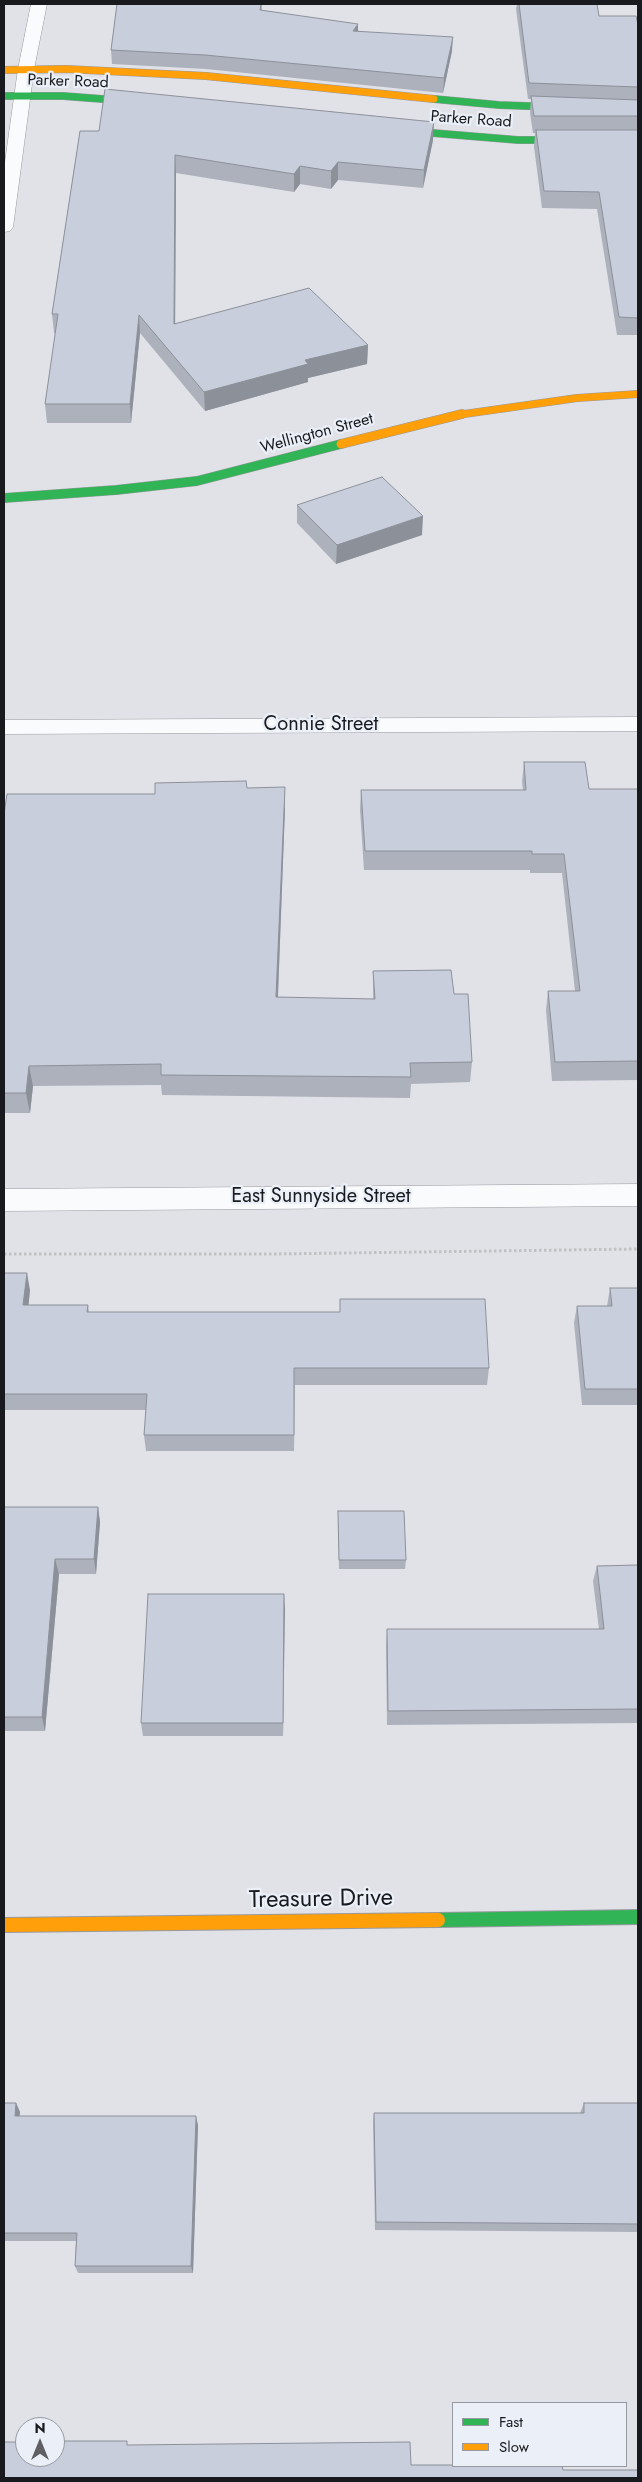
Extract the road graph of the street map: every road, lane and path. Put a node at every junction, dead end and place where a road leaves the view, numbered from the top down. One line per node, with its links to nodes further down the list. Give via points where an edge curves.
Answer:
1 (39, 4): 2 (street)
2 (26, 69): 3 (main road, Parker Road); 5 (street); 7 (main road, Parker Road, via 206,76 462,102)
3 (4, 70)
4 (4, 96): 5 (main road, Parker Road)
5 (23, 96): 6 (main road, Parker Road); 10 (street)
6 (157, 104)
7 (638, 110)
8 (384, 128): 9 (main road, Parker Road, via 518,140)
9 (638, 140)
10 (4, 227)
11 (638, 394): 12 (main road, Wellington Street, via 468,412 197,481)
12 (4, 498)
13 (638, 724): 14 (street, Connie Street)
14 (4, 727)
15 (638, 1195): 16 (street, East Sunnyside Street)
16 (4, 1200)
17 (638, 1248): 18 (path, via 272,1254)
18 (4, 1254)
19 (638, 1917): 20 (main road, Treasure Drive)
20 (4, 1925)

